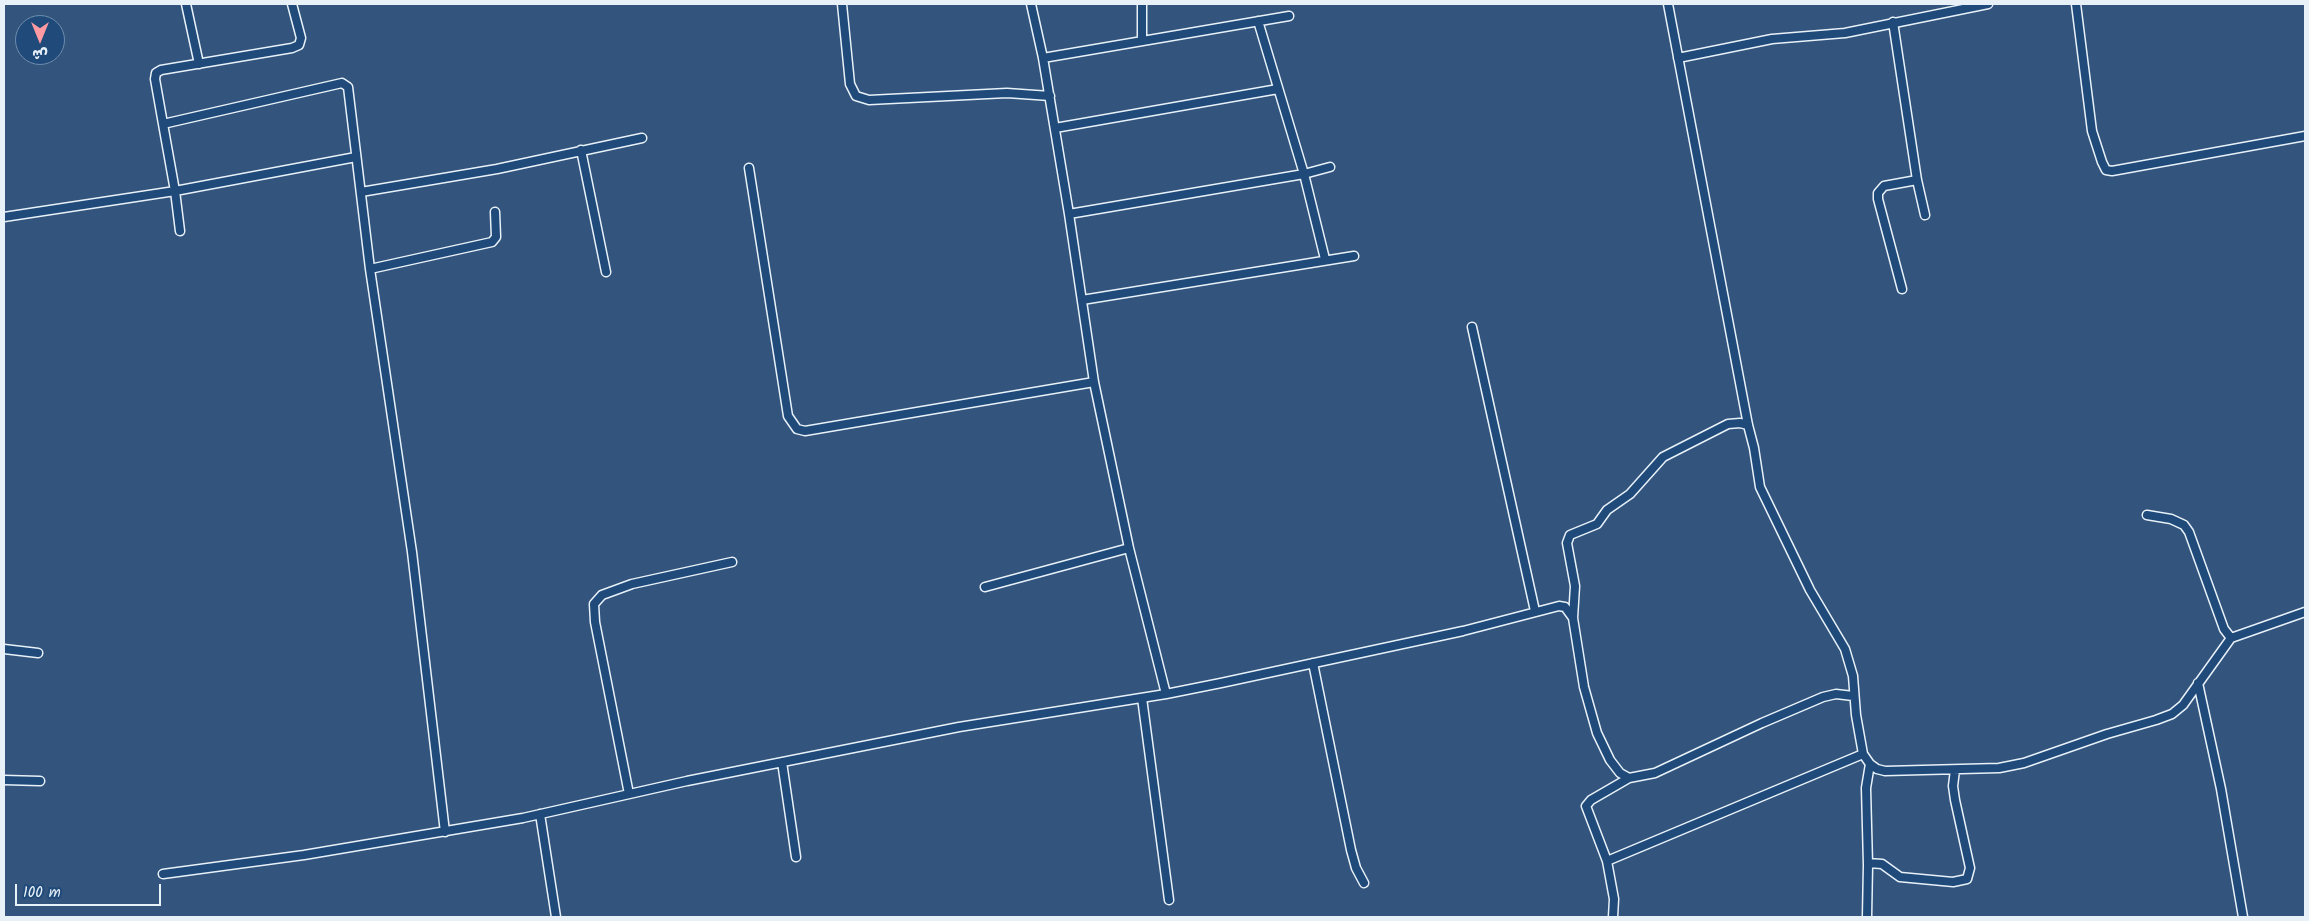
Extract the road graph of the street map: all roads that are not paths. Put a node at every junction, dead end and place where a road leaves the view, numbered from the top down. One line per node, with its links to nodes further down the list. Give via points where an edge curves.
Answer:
1 (186, 4): 15 (street)
2 (292, 4): 15 (street, via 301,38 299,45)
3 (842, 4): 17 (street, via 850,84 856,96 869,100 1016,93)
4 (1031, 4): 13 (street)
5 (1142, 4): 12 (street)
6 (1668, 4): 14 (street)
7 (1988, 4): 11 (street)
8 (2076, 4): 20 (street, via 2091,122 2106,170 2112,172)
9 (1289, 16): 10 (street)
10 (1258, 21): 12 (street); 16 (street)
11 (1894, 22): 14 (street, via 1838,34 1772,39); 27 (street)
12 (1142, 41): 13 (street)
13 (1043, 58): 17 (street)
14 (1678, 58): 43 (street)
15 (199, 64): 18 (street, via 156,73)
16 (1278, 89): 19 (street); 26 (street)
17 (1050, 96): 19 (street)
18 (163, 124): 23 (street, via 342,83 346,84 349,93); 28 (street)
19 (1055, 128): 31 (street)
20 (2305, 136)
21 (642, 138): 22 (street)
22 (581, 150): 29 (street, via 497,169); 38 (street)
23 (356, 157): 28 (street); 29 (street)
24 (1330, 167): 26 (street)
25 (749, 168): 42 (street, via 788,416 796,429 805,431)
26 (1304, 174): 31 (street); 36 (street)
27 (1917, 180): 32 (street); 39 (street, via 1884,186 1878,193)
28 (176, 191): 33 (street); 34 (street)
29 (361, 192): 37 (street)
30 (495, 212): 37 (street, via 496,237 492,242)
31 (1069, 214): 40 (street)
32 (1925, 215)
33 (4, 217)
34 (180, 232)
35 (1354, 256): 36 (street)
36 (1325, 259): 40 (street)
37 (370, 269): 68 (street, via 412,552)
38 (606, 272)
39 (1902, 289)
40 (1082, 300): 42 (street)
41 (1472, 328): 48 (street)
42 (1094, 382): 45 (street)
43 (1748, 426): 50 (street, via 1728,424 1663,457 1630,494 1607,510 1597,524 1570,535 1567,543 1576,586); 57 (street, via 1760,487 1810,590 1845,649 1853,676)
44 (2147, 515): 51 (street, via 2171,519 2184,525 2189,532 2224,629)
45 (1129, 548): 47 (street); 56 (street)
46 (732, 562): 66 (street, via 632,584 602,595 594,604)
47 (984, 586)
48 (1535, 611): 50 (street, via 1559,606); 54 (street, via 1463,631)
49 (2305, 612): 51 (street)
50 (1573, 618): 63 (street, via 1593,720 1610,760 1620,773)
51 (2231, 638): 55 (street)
52 (4, 649): 53 (street)
53 (38, 653)
54 (1313, 663): 56 (street); 73 (street, via 1351,850)
55 (2198, 683): 62 (street, via 2183,705 2172,714 2156,720 2024,762 1999,768); 78 (street, via 2221,790)
56 (1166, 694): 58 (street)
57 (1853, 696): 59 (street); 63 (street, via 1836,694 1823,697 1655,773)
58 (1142, 698): 60 (street, via 959,727); 74 (street)
59 (1863, 754): 61 (street); 70 (street)
60 (782, 762): 66 (street); 69 (street)
61 (1870, 764): 62 (street, via 1885,771); 71 (street, via 1866,788)
62 (1955, 770): 71 (street, via 1955,800 1970,868 1967,879 1953,882 1900,877 1882,864)
63 (1629, 778): 70 (street, via 1586,804)
64 (4, 780): 65 (street)
65 (40, 781)
66 (629, 794): 67 (street)
67 (540, 814): 68 (street); 75 (street)
68 (445, 832): 72 (street, via 304,856)
69 (796, 857)
70 (1607, 861): 76 (street, via 1614,899)
71 (1868, 863): 77 (street)
72 (163, 874)
73 (1364, 883)
74 (1169, 900)
75 (556, 917)
76 (1613, 917)
77 (1867, 917)
78 (2242, 917)

